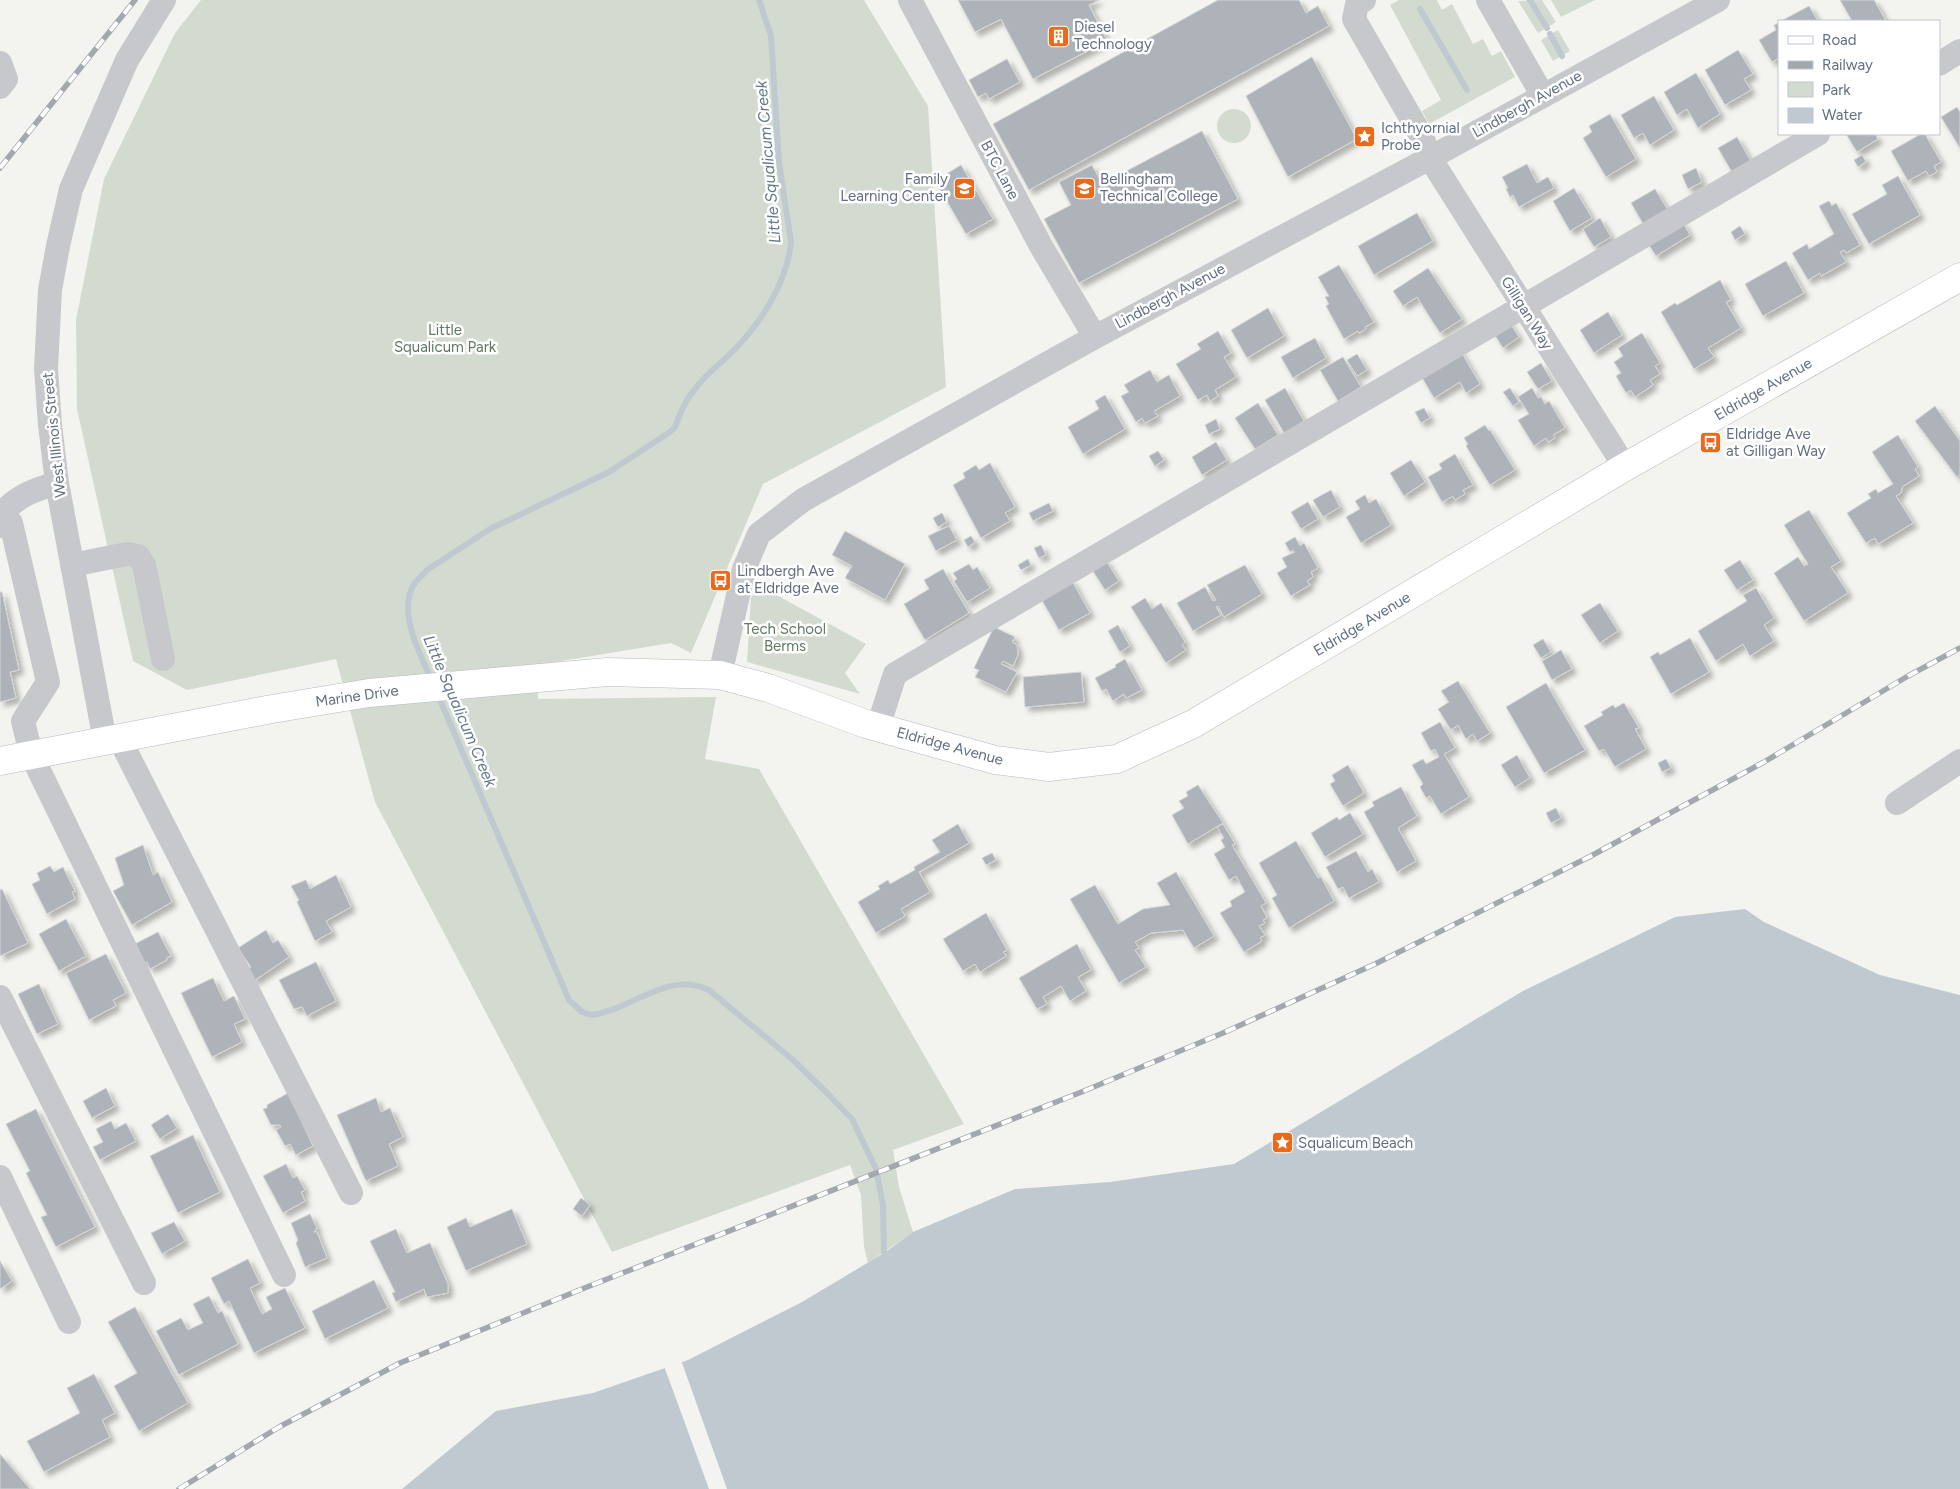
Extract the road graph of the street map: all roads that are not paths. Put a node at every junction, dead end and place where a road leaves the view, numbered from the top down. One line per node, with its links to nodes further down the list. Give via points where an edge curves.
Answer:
1 (164, 0): 17 (street, West Illinois Street, via 127,60 70,189 50,290 46,370)
2 (910, 0): 15 (street, BTC Lane, via 1040,246)
3 (1364, 0): 12 (street, Gilligan Way, via 1357,4 1354,19 1422,137)
4 (1488, 0): 10 (street)
5 (1718, 0): 10 (street, Lindbergh Avenue)
6 (1960, 51): 8 (street)
7 (0, 63): 9 (street, via 6,79)
8 (1940, 63)
9 (0, 87)
10 (1542, 96): 12 (street, Lindbergh Avenue)
11 (1816, 135): 14 (street)
12 (1430, 158): 14 (street, Gilligan Way); 15 (street, Lindbergh Avenue)
13 (1960, 277): 16 (main road, Eldridge Avenue)
14 (1522, 306): 16 (street, Gilligan Way); 23 (street, via 895,674)
15 (1094, 337): 22 (street, Lindbergh Avenue, via 803,500 759,534 744,569)
16 (1625, 467): 23 (main road, Eldridge Avenue, via 1193,724 1117,759 1049,767 995,760)
17 (57, 483): 18 (street, via 30,491 8,506); 20 (street, West Illinois Street)
18 (0, 516)
19 (0, 526): 25 (street, via 11,523 48,682 22,721)
20 (72, 565): 21 (street, via 127,554 138,556 144,565); 24 (street, West Illinois Street)
21 (163, 659)
22 (720, 675): 23 (main road, Eldridge Avenue, via 768,688); 24 (main road, Marine Drive, via 607,672 369,693)
23 (878, 727)
24 (112, 739): 25 (main road, Marine Drive); 31 (street, West Illinois Street)
25 (31, 754): 26 (main road, Marine Drive); 32 (street)
26 (0, 761)
27 (1960, 761): 28 (street)
28 (1897, 803)
29 (0, 998): 33 (street)
30 (0, 1177): 34 (street)
31 (351, 1193)
32 (284, 1275)
33 (144, 1283)
34 (69, 1322)

